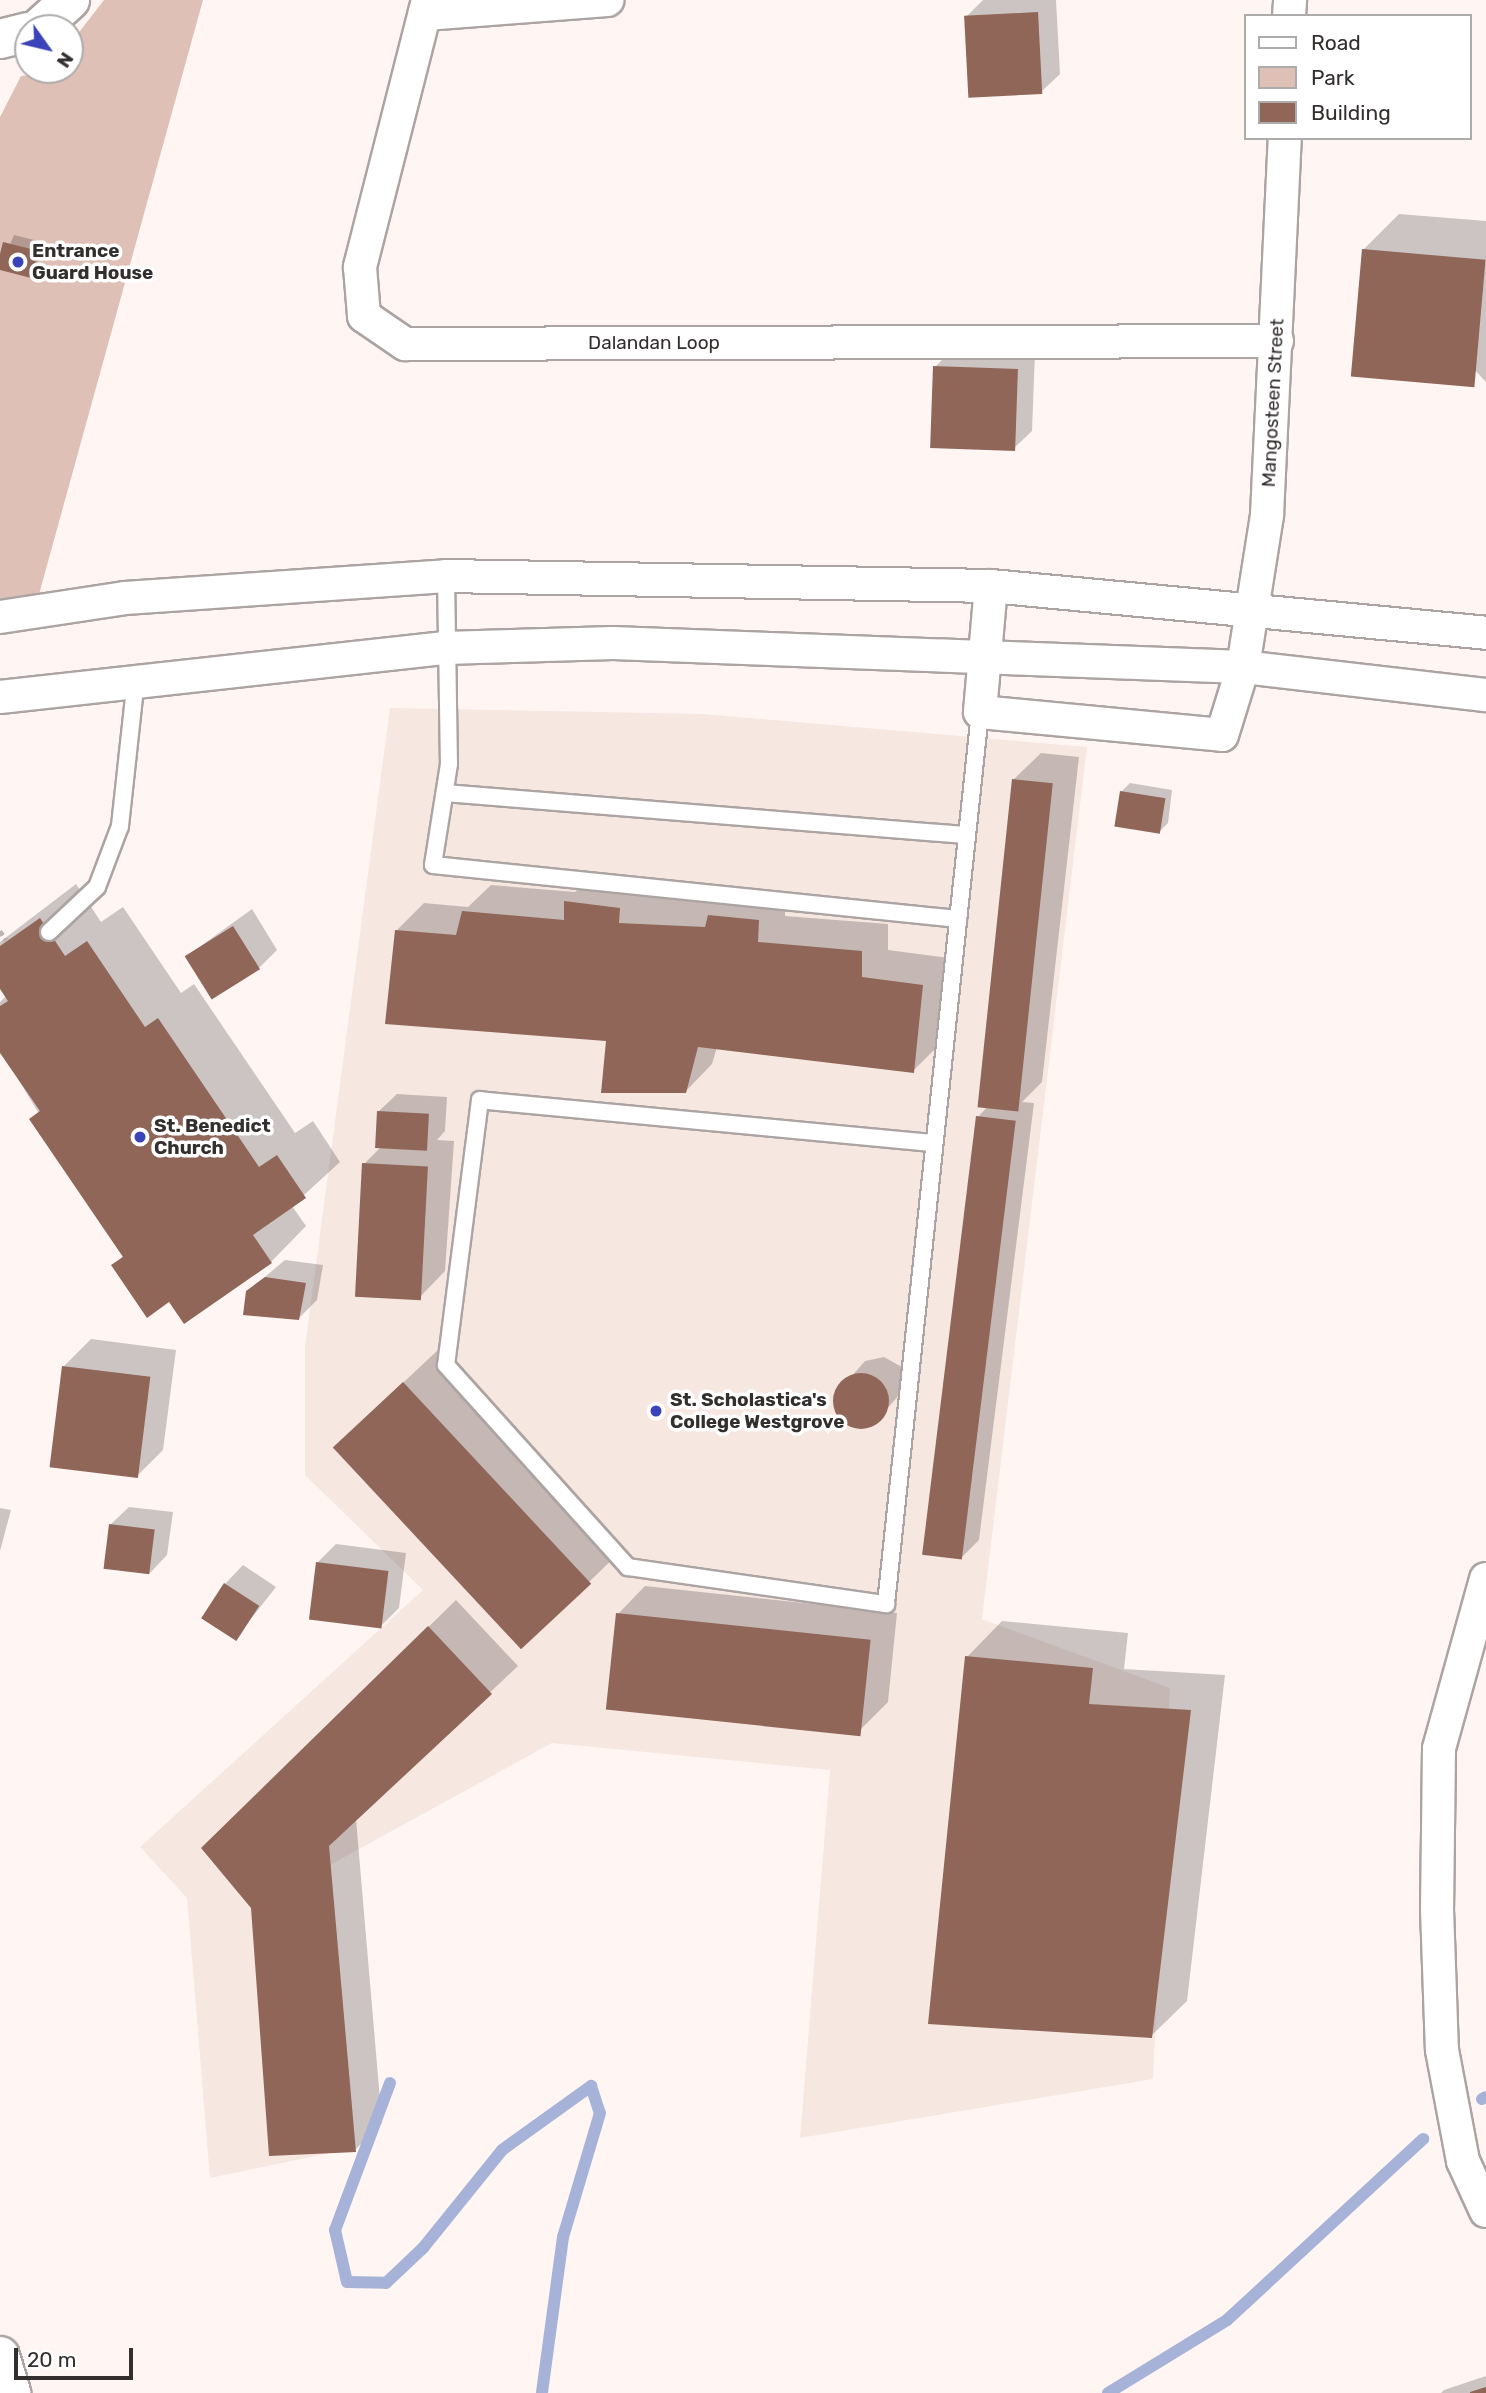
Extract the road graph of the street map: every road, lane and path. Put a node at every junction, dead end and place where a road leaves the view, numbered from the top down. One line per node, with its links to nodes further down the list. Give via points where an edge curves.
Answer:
1 (70, 0): 4 (street)
2 (607, 0): 3 (street)
3 (426, 7): 6 (street, Dalandan Loop, via 359,267 364,316 405,344)
4 (50, 14)
5 (1285, 140): 6 (street, Mangosteen Street)
6 (1277, 341): 9 (street, Mangosteen Street, via 1268,515)
7 (446, 576): 8 (street); 10 (street, via 125,598); 12 (lane)
8 (991, 586): 9 (street); 13 (street)
9 (1252, 607): 11 (street); 14 (street, Mangosteen Street)
10 (0, 617)
11 (1486, 633)
12 (446, 648): 13 (street, via 612,643); 15 (street); 19 (lane)
13 (987, 653): 14 (street); 18 (street)
14 (1243, 667): 16 (street); 18 (street, Mangosteen Street, via 1222,735)
15 (135, 679): 17 (street); 23 (lane, via 120,826 97,887)
16 (1486, 695)
17 (0, 698)
18 (980, 712): 20 (lane)
19 (444, 793): 20 (lane); 21 (lane, via 433,865)
20 (965, 835): 21 (lane)
21 (958, 919): 25 (lane)
22 (0, 931): 24 (path)
23 (50, 932)
24 (7, 942)
25 (932, 1143): 25 (lane, via 480,1100 446,1365 628,1566 886,1604)
26 (1486, 1579): 27 (street, via 1439,1749 1437,1909 1442,2050 1463,2161)
27 (1486, 2211)
28 (0, 2356): 29 (street)
29 (11, 2393)

